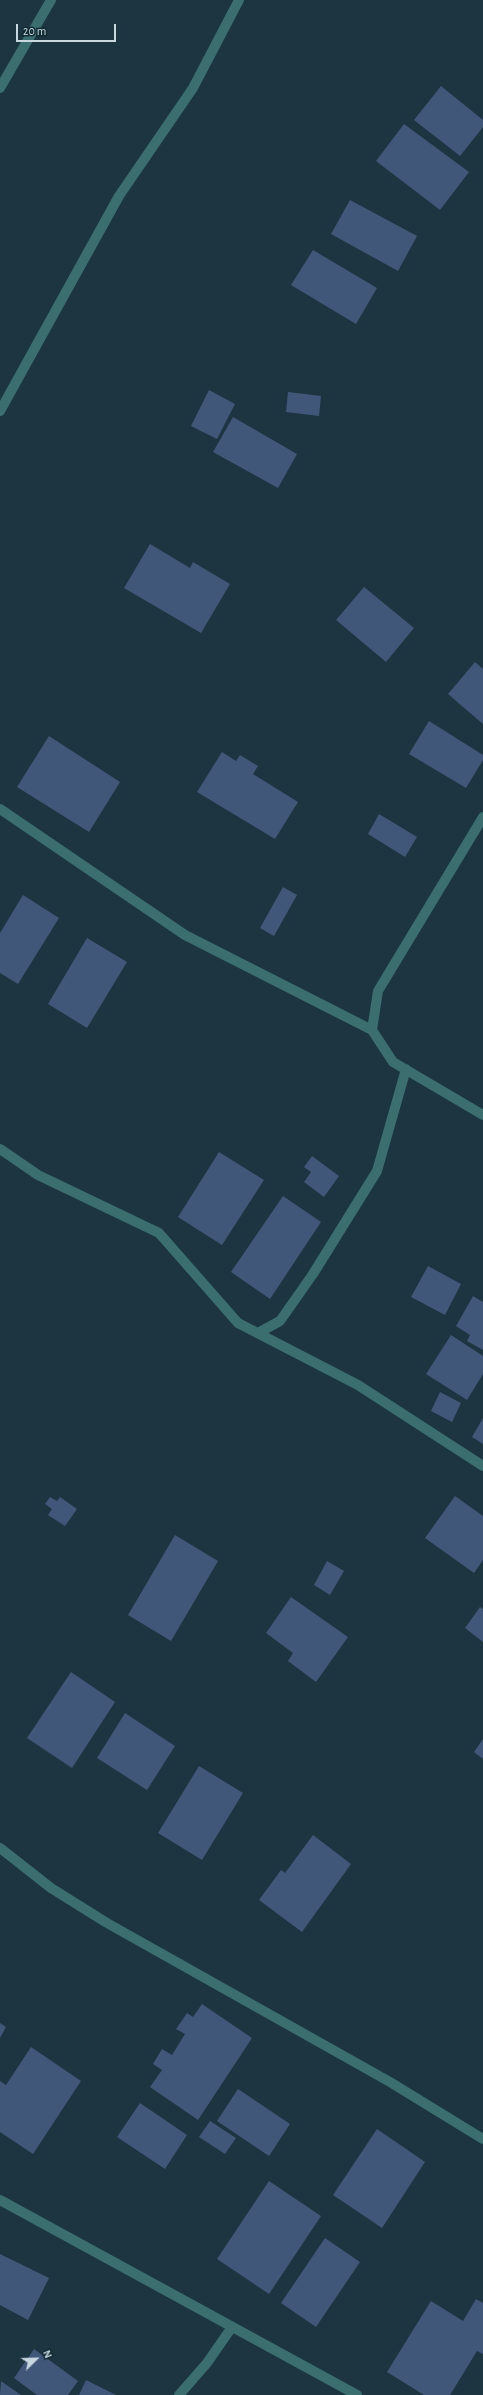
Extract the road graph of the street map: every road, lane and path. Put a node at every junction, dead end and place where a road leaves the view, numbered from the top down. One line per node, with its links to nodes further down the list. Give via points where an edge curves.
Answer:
1 (51, 0): 3 (street)
2 (240, 0): 4 (street, via 193,88 119,196)
3 (0, 88)
4 (0, 411)
5 (0, 809): 7 (street, via 186,935)
6 (483, 817): 7 (street, via 378,991)
7 (372, 1030): 8 (street, via 394,1062)
8 (406, 1069): 9 (street); 11 (street, via 377,1170 313,1274 280,1321)
9 (483, 1115)
10 (0, 1149): 11 (street, via 38,1176 159,1233 238,1323)
11 (258, 1333): 12 (street, via 358,1385)
12 (483, 1466)
13 (0, 1848): 14 (street, via 51,1888 107,1923 390,2082)
14 (483, 2139)
15 (0, 2200): 16 (street)
16 (232, 2327): 17 (street); 18 (street)
17 (179, 2395)
18 (357, 2395)

